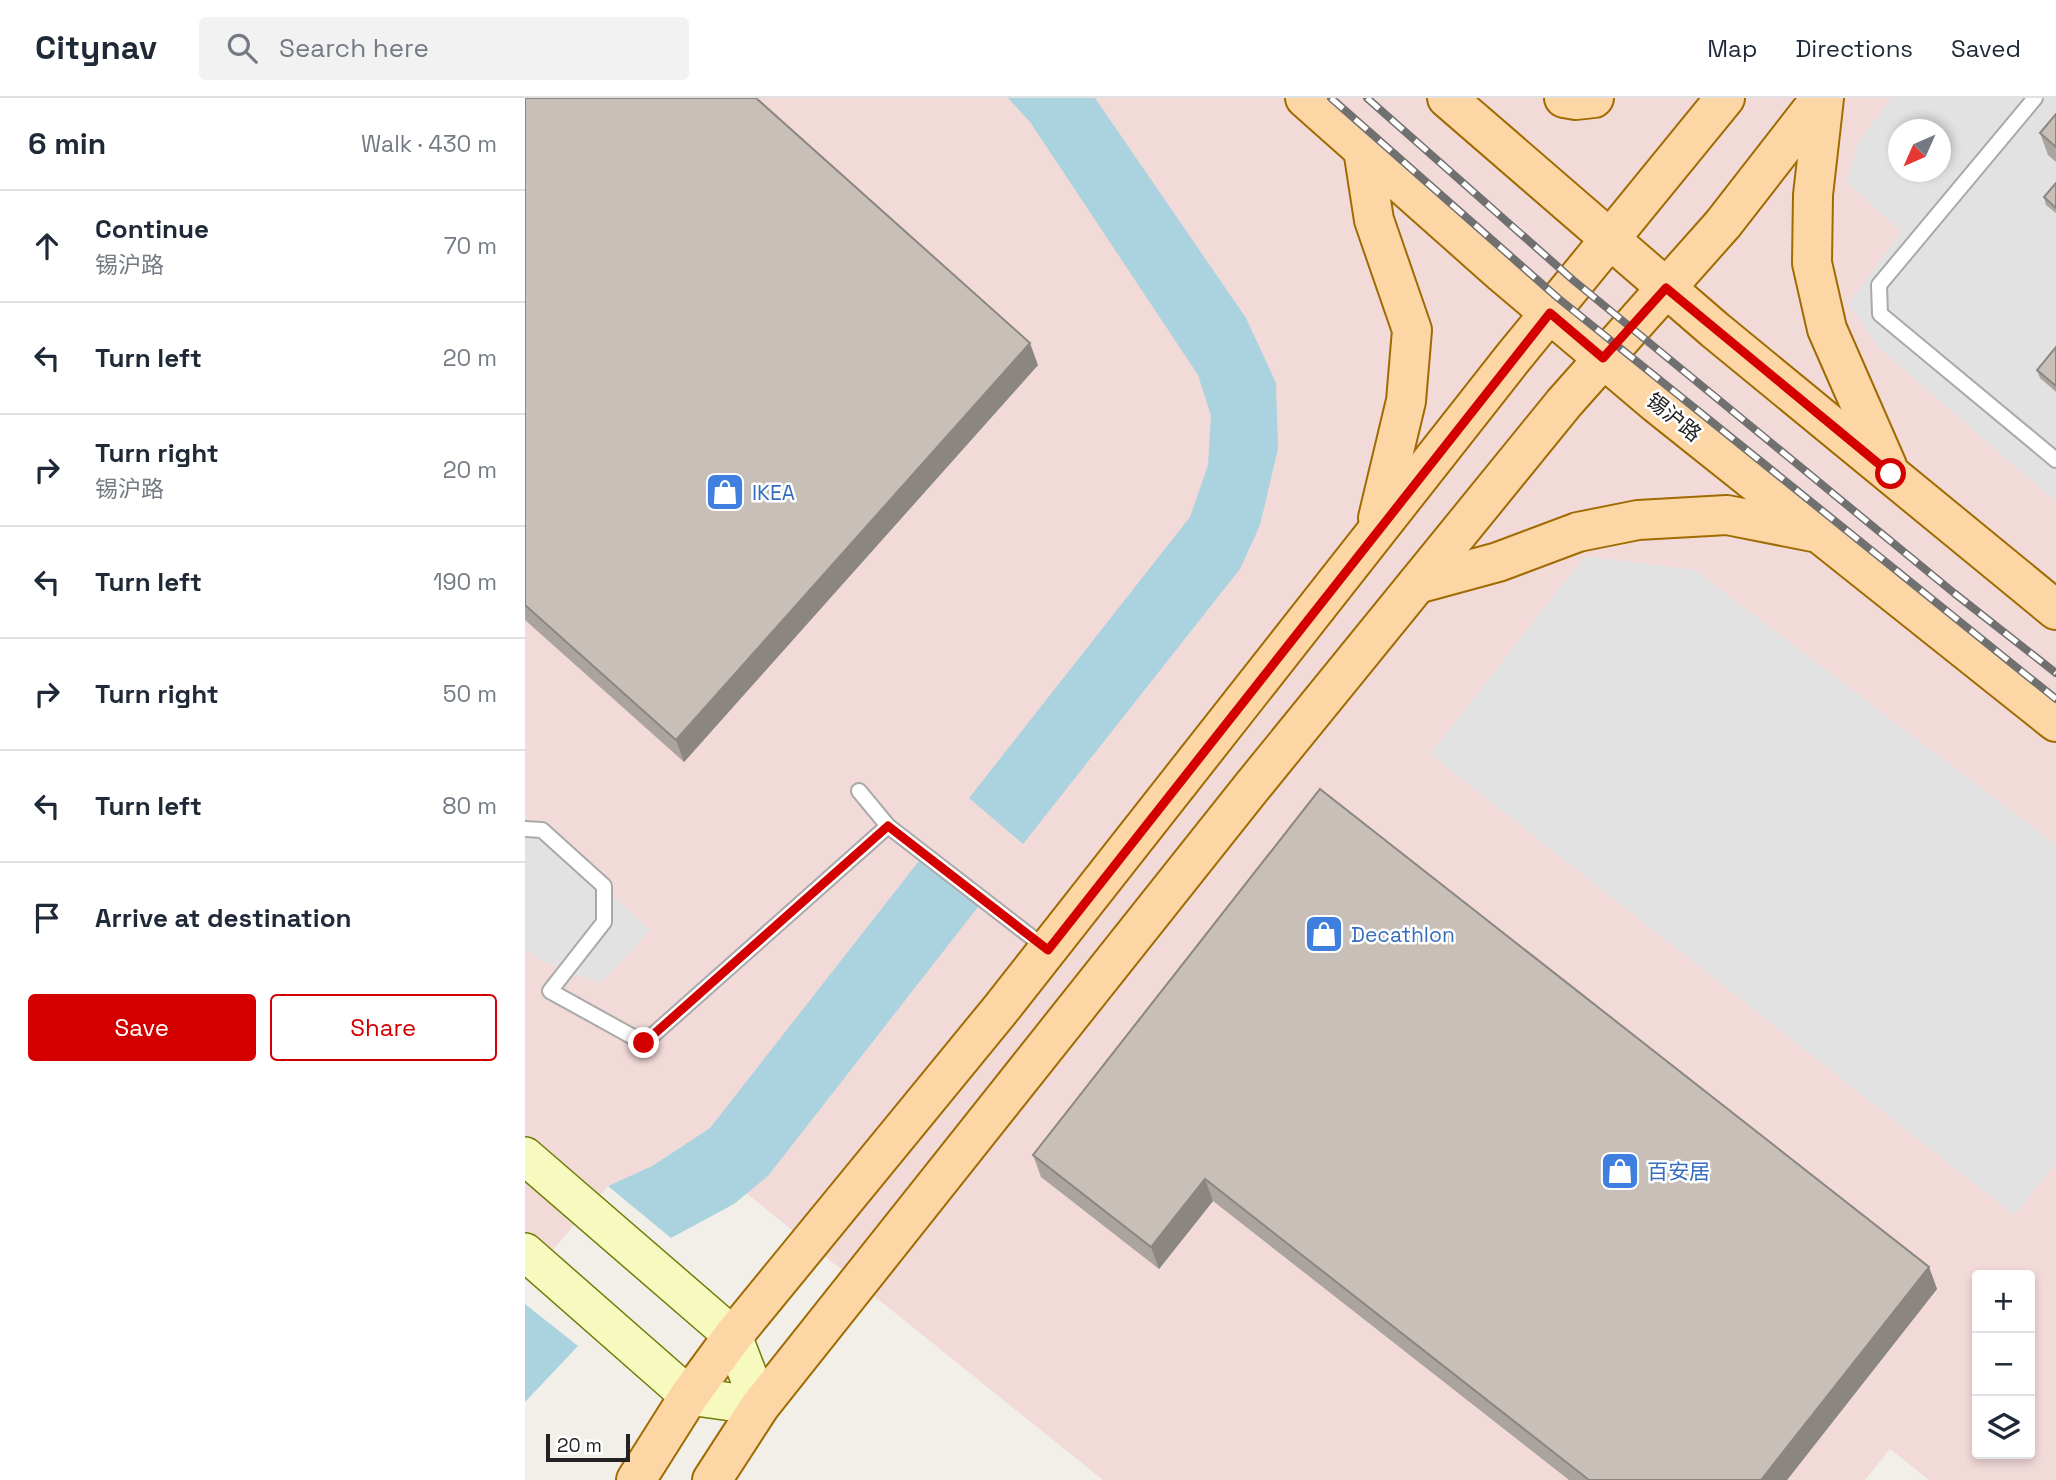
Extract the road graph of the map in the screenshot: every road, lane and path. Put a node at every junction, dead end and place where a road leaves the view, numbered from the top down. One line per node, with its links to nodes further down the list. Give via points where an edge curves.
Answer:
1 (1305, 98): 8 (main road, 锡沪路)
2 (1447, 98): 9 (main road)
3 (1564, 98): 4 (main road)
4 (1594, 98)
5 (1725, 98): 9 (main road)
6 (1823, 98): 10 (main road); 14 (main road, via 1812,262 1827,329)
7 (2035, 98): 13 (lane, via 1879,285 1880,314)
8 (1363, 149): 11 (main road, 锡沪路); 15 (main road, via 1374,220 1412,330 1406,401)
9 (1610, 240): 10 (main road); 11 (main road)
10 (1666, 288): 12 (main road); 14 (main road)
11 (1550, 313): 12 (main road, 锡沪路); 15 (main road)
12 (1603, 358): 16 (main road, 锡沪路); 17 (main road)
13 (2056, 460)
14 (1891, 474): 18 (main road)
15 (1374, 534): 23 (main road)
16 (1819, 534): 17 (main road, via 1727,515 1638,520 1578,532 1498,562); 19 (main road, 锡沪路)
17 (1417, 584): 28 (main road)
18 (2056, 610)
19 (2056, 722)
20 (859, 791): 21 (lane)
21 (888, 826): 22 (lane, via 644,1043 550,991 604,922 604,886 542,830); 23 (lane)
22 (525, 829)
23 (1048, 950): 26 (main road)
24 (525, 1156): 26 (main road)
25 (525, 1252): 27 (main road)
26 (733, 1336): 27 (main road); 28 (main road)
27 (689, 1396): 28 (main road); 29 (main road)
28 (760, 1406): 30 (main road)
29 (636, 1480)
30 (712, 1480)

